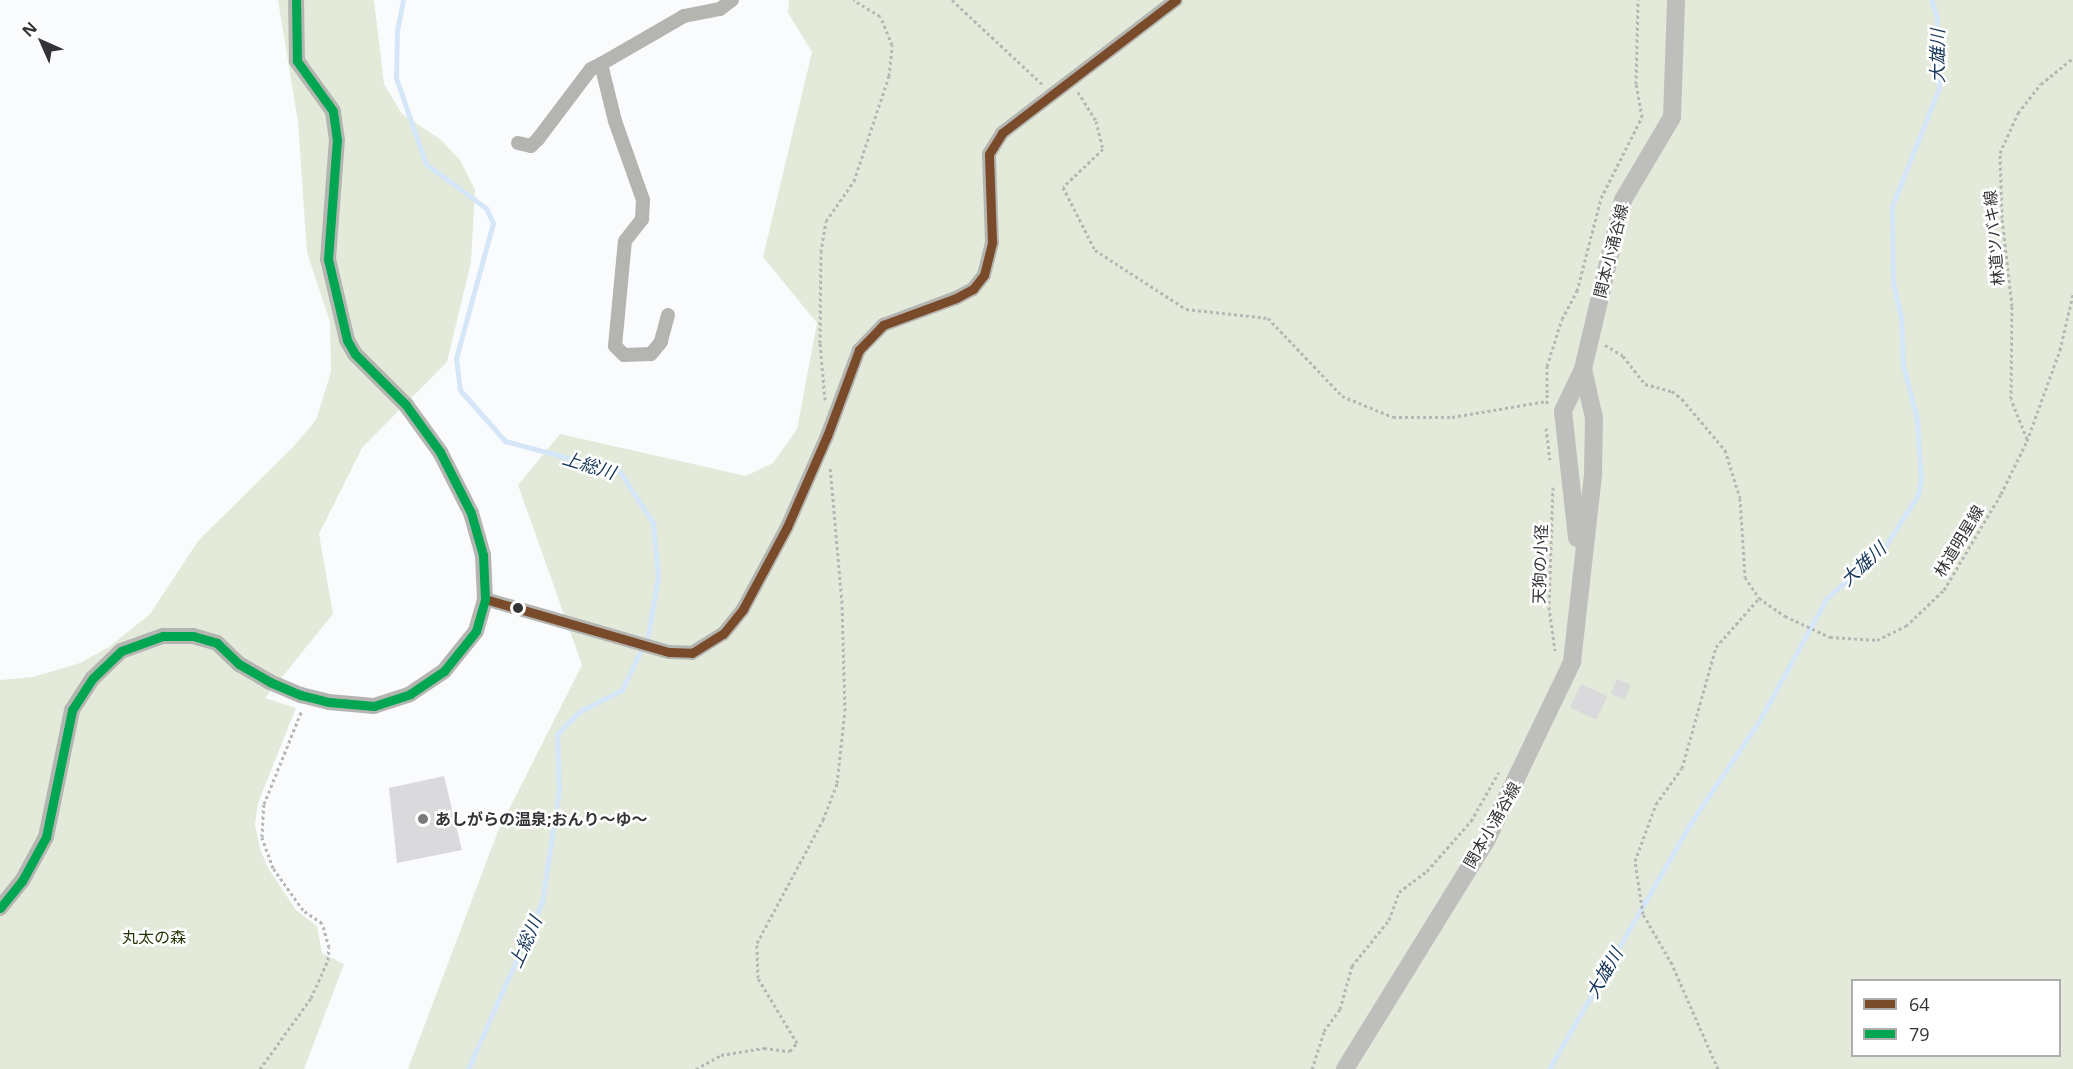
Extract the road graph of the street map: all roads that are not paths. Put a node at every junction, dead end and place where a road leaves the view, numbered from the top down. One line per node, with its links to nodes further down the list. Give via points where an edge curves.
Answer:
1 (296, 0): 10 (street, via 297,61 333,111 337,140 328,259 347,340 355,354 406,405 440,453 471,513 483,555)
2 (732, 0): 5 (street, via 720,9 684,16)
3 (1176, 0): 10 (street, via 1002,133 989,154 992,242 984,275 973,289 883,325 859,350 787,527 743,609 723,634 692,653 669,652)
4 (1676, 0): 8 (main road, 関本小涌谷線, via 1672,117 1623,200)
5 (601, 64): 6 (street, via 591,69 531,146); 7 (street, via 615,121 643,200 642,219 625,241 615,346 624,355 651,354 661,342)
6 (518, 143)
7 (668, 315)
8 (1583, 369): 9 (main road, 関本小涌谷線, via 1594,418); 9 (main road, 関本小涌谷線, via 1569,395 1562,426)
9 (1580, 560): 12 (main road, 関本小涌谷線, via 1579,618 1572,662 1557,698 1486,841)
10 (485, 599): 11 (street, via 467,645 444,671 410,694 374,706 308,697 239,664 217,643 193,636 163,636 120,651 93,678 72,710 46,837 22,880)
11 (0, 908)
12 (1346, 1069)

